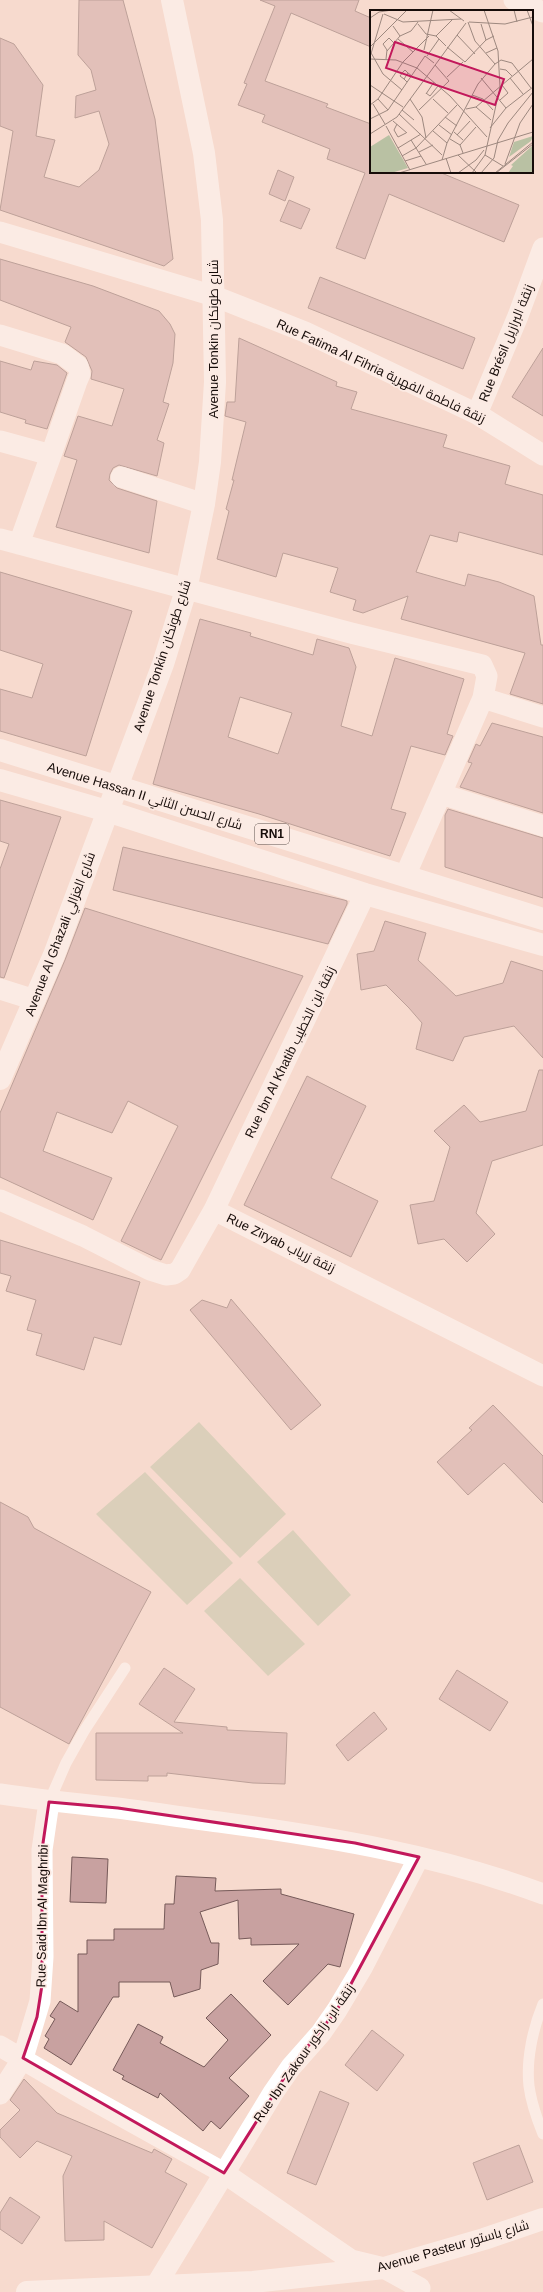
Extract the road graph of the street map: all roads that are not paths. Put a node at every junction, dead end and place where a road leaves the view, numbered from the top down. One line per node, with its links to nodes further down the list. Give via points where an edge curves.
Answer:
1 (172, 0): 6 (street, Avenue Tonkin شارع طونكان, via 204,153 212,220)
2 (520, 1): 3 (street)
3 (543, 12)
4 (0, 232): 6 (street, Rue Fatima Al Fihria زنقة فاطمة الفهرية)
5 (543, 248): 8 (street, Rue Brésil زنقة البرازيل)
6 (214, 296): 8 (street, Rue Fatima Al Fihria زنقة فاطمة الفهرية, via 305,332); 13 (street, Avenue Tonkin شارع طونكان, via 216,382)
7 (0, 335): 10 (street, via 62,354 78,366 78,381)
8 (477, 414): 11 (street, Rue Fatima Al Fihria زنقة فاطمة الفهرية)
9 (0, 441): 10 (street)
10 (51, 455): 14 (street)
11 (543, 455)
12 (121, 477): 13 (street)
13 (204, 504): 15 (street, Avenue Tonkin شارع طونكان)
14 (10, 542): 15 (street)
15 (186, 590): 16 (street, via 479,664 486,671); 20 (street, Avenue Tonkin شارع طونكان, via 163,664)
16 (483, 698): 17 (street); 21 (street)
17 (543, 717)
18 (0, 750): 20 (street, Avenue Hassan II شارع الحسن الثاني / RN1)
19 (0, 780): 22 (street, Avenue Hassan II شارع الحسن الثاني / RN1)
20 (116, 787): 22 (street, Avenue Al Ghazali شارع الغزالي); 24 (street, Avenue Hassan II شارع الحسن الثاني / RN1)
21 (441, 794): 23 (street); 24 (street)
22 (107, 811): 25 (street, Avenue Hassan II شارع الحسن الثاني / RN1); 29 (street, Avenue Al Ghazali شارع الغزالي)
23 (543, 826)
24 (405, 876): 26 (street, Avenue Hassan II شارع الحسن الثاني / RN1)
25 (365, 894): 27 (street, Avenue Hassan II شارع الحسن الثاني / RN1); 32 (street, Rue Ibn Al Khatib زنقة ابن الخطيب)
26 (543, 918)
27 (543, 945)
28 (0, 989): 29 (street)
29 (35, 1000): 30 (street, Avenue Al Ghazali شارع الغزالي)
30 (0, 1079)
31 (0, 1200): 32 (street, Rue Ziryab زنقة زرياب, via 83,1236 150,1270 166,1275 180,1270)
32 (214, 1210): 33 (street, Rue Ziryab زنقة زرياب)
33 (543, 1376)
34 (125, 1668): 36 (lane, via 77,1744)
35 (0, 1794): 36 (street)
36 (49, 1802): 37 (street, via 118,1808 289,1832); 41 (street, Rue Said Ibn Al Maghribi, via 42,1850 42,1985 37,2017)
37 (419, 1857): 38 (street, via 454,1865); 44 (street, Rue Ibn Zakour زنقة ابن زاكور, via 338,2010 291,2067)
38 (543, 1894)
39 (543, 2004): 43 (lane, via 530,2057 529,2086)
40 (0, 2046): 41 (street)
41 (23, 2058): 42 (street, Rue Said Ibn Al Maghribi); 44 (street, via 73,2090)
42 (0, 2094)
43 (543, 2134)
44 (224, 2173): 46 (street, via 352,2260); 47 (street, Rue Ibn Zakour زنقة ابن زاكور)
45 (543, 2219): 46 (street, Avenue Pasteur شارع باستور)
46 (384, 2268): 47 (street, Avenue Pasteur شارع باستور, via 253,2282); 48 (street)
47 (154, 2289): 49 (street, Avenue Pasteur شارع باستور)
48 (421, 2291)
49 (28, 2292)

